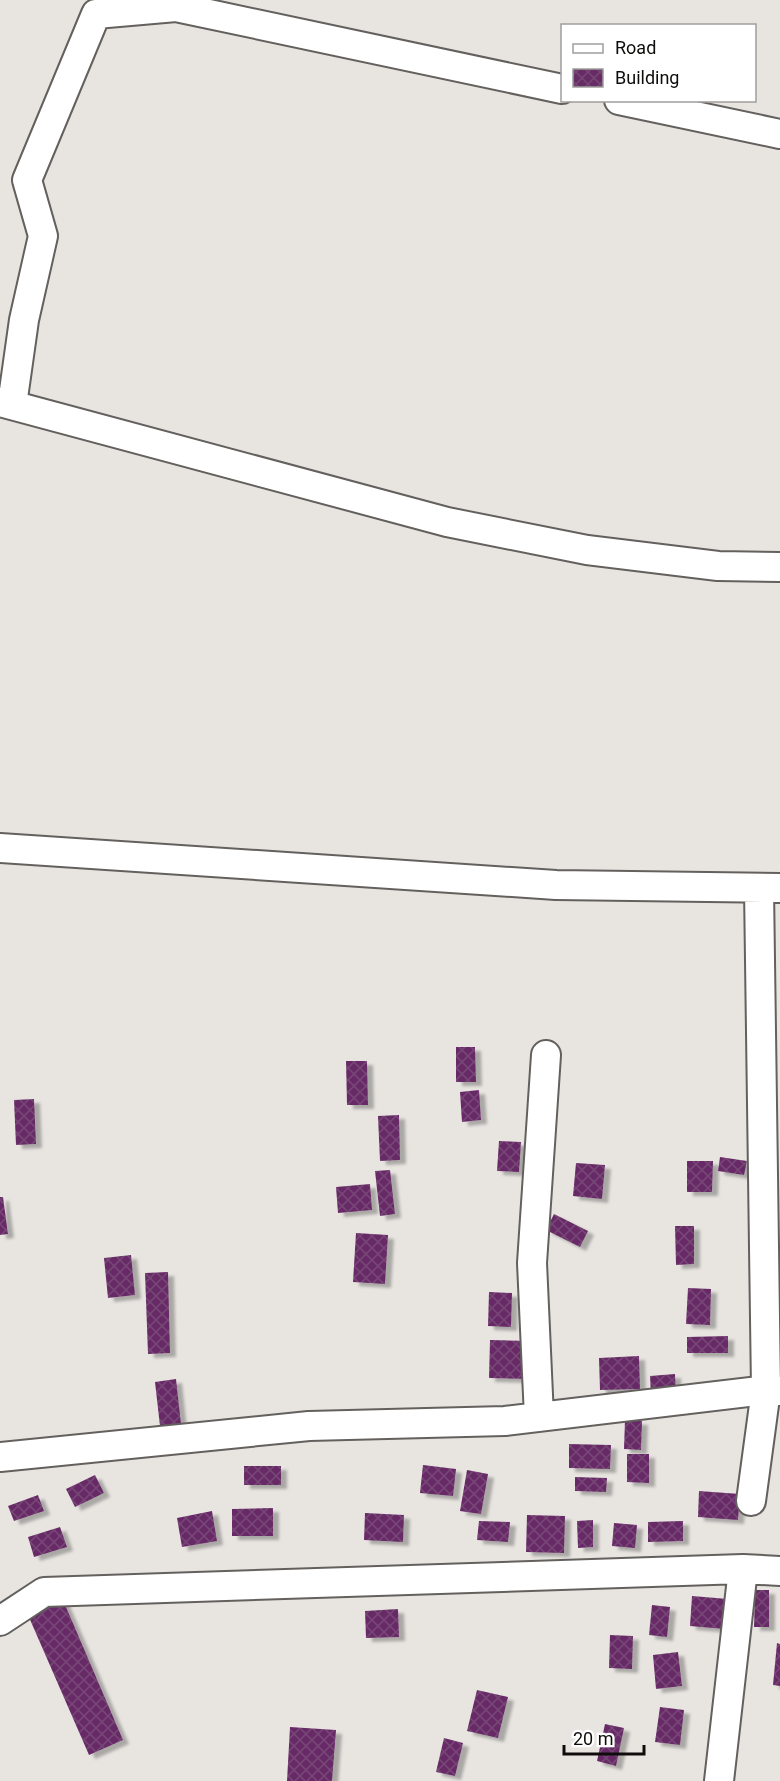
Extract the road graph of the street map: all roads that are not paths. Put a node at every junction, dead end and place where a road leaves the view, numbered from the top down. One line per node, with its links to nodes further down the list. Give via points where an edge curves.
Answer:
1 (94, 5): 2 (street, via 176,7); 5 (street, via 27,180 43,236)
2 (561, 89)
3 (628, 102): 4 (street)
4 (780, 134)
5 (6, 404): 6 (street, via 447,522 587,550 718,566)
6 (780, 567)
7 (0, 848): 8 (street, via 556,885)
8 (770, 888): 10 (street)
9 (546, 1055): 11 (street, via 532,1263)
10 (773, 1390): 11 (street); 13 (street)
11 (539, 1417): 12 (street, via 309,1426)
12 (0, 1457)
13 (751, 1501)
14 (743, 1569): 15 (street); 16 (street, via 44,1592); 17 (street)
15 (780, 1571)
16 (0, 1621)
17 (719, 1781)

